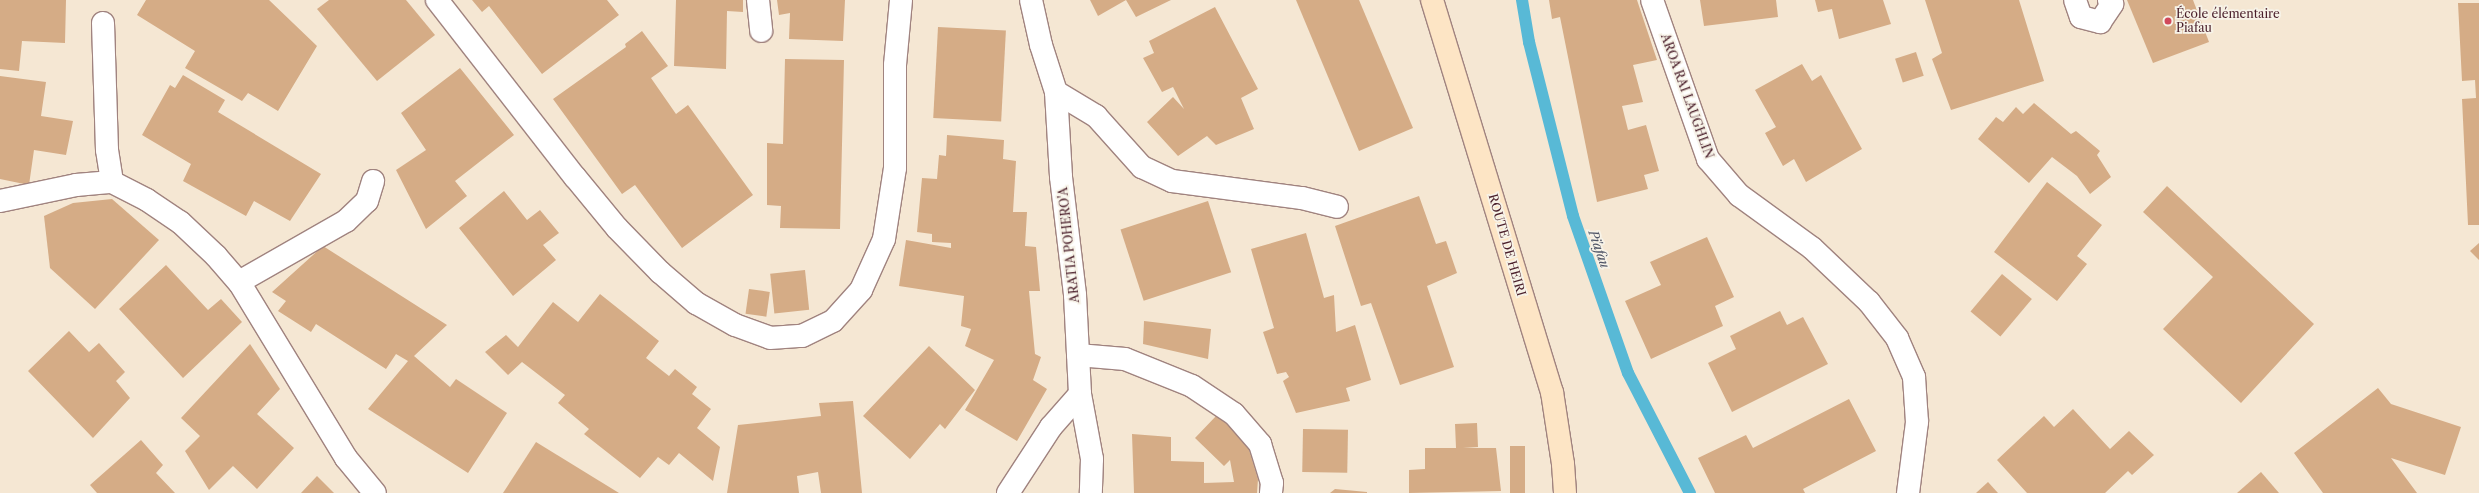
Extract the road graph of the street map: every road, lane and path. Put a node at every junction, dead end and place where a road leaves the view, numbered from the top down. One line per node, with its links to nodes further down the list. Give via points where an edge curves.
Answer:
1 (437, 0): 3 (street, via 575,178 617,228 660,272 696,303 735,325 770,338 802,336 833,321 861,290 884,239 895,168 895,65)
2 (758, 0): 10 (street)
3 (901, 0)
4 (1031, 0): 11 (street, ARATIA POHERO'A, via 1041,45)
5 (1432, 0): 23 (main road, ROUTE DE HEIRI, via 1552,392 1563,464)
6 (1652, 0): 24 (street, AROA RAI LAUGHLIN, via 1708,159 1739,195 1812,248 1869,302 1897,338 1914,377 1917,422)
7 (2075, 0): 8 (street, via 2081,17 2100,22 2112,4)
8 (2110, 0)
9 (104, 23): 13 (street, via 107,150)
10 (761, 30)
11 (1056, 92): 15 (street, via 1096,116 1142,167 1172,181 1302,198); 17 (street, ARATIA POHERO'A, via 1061,177 1075,295)
12 (372, 181): 16 (street, via 366,201 346,221)
13 (112, 182): 14 (street, via 76,185); 16 (street, via 147,200 180,222)
14 (0, 201)
15 (1337, 207)
16 (239, 282): 19 (street, via 346,458)
17 (1078, 355): 18 (street, ARATIA POHERO'A); 22 (street, via 1125,359 1192,386 1234,414 1260,444 1272,483)
18 (1080, 394): 20 (street, via 1051,427); 21 (street, ARATIA POHERO'A, via 1092,459)
19 (375, 493)
20 (1008, 493)
21 (1091, 493)
22 (1271, 493)
23 (1564, 493)
24 (1908, 493)

